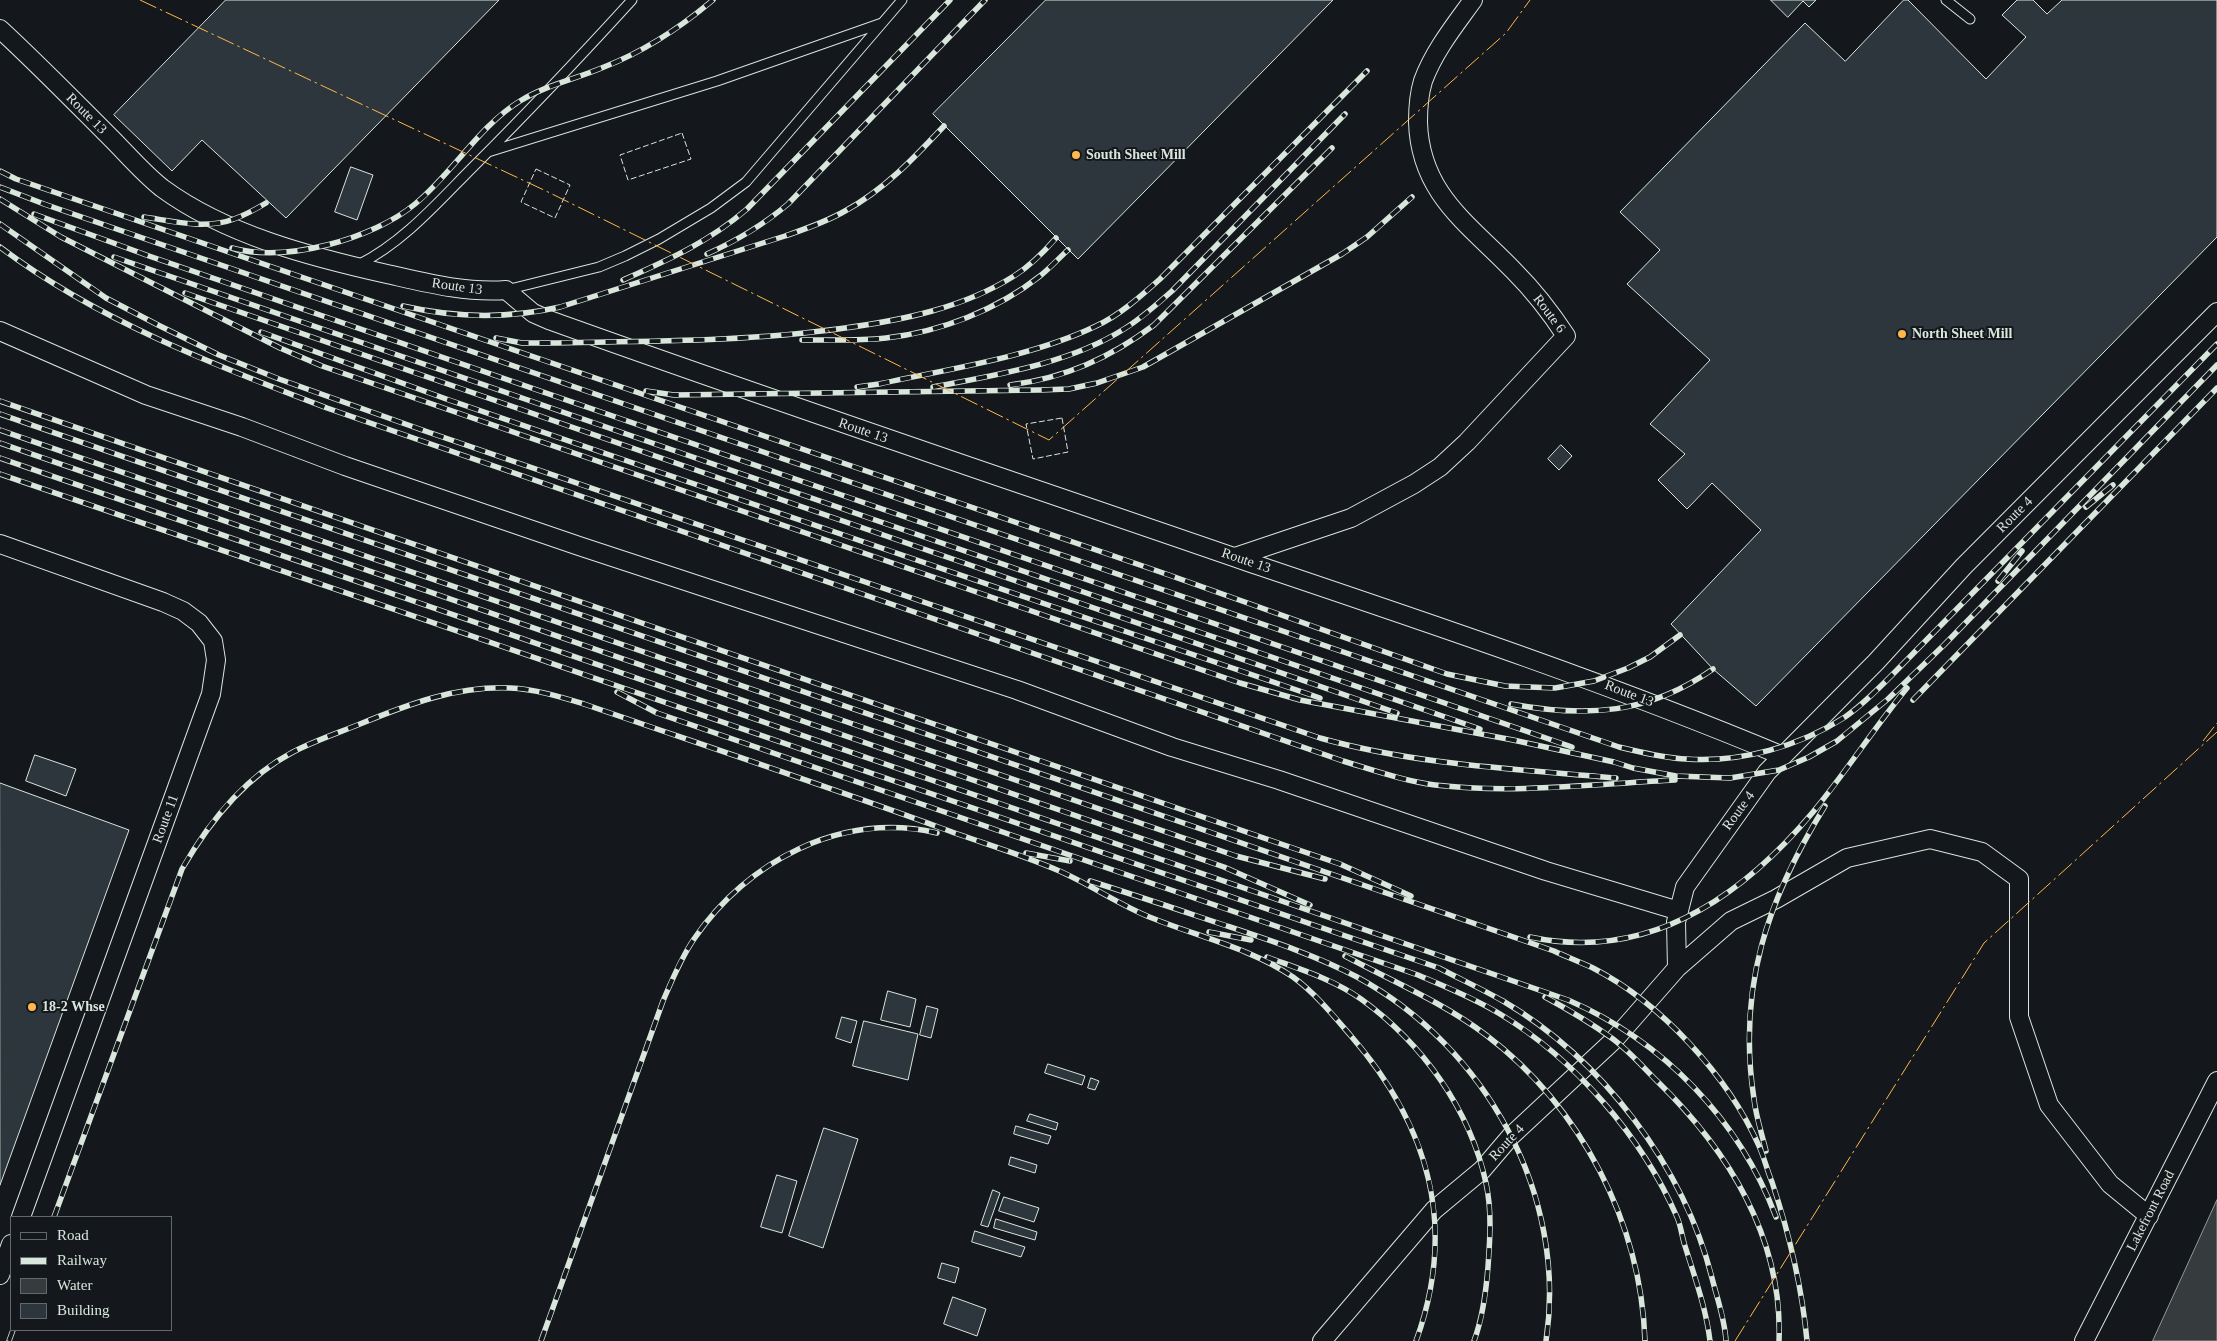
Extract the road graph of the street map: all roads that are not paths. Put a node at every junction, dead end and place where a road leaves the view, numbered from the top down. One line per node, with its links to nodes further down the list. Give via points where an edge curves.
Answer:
1 (632, 0): 8 (lane)
2 (902, 0): 6 (lane)
3 (1473, 0): 14 (street, Route 6, via 1452,29 1423,81 1418,105 1422,155 1446,203 1516,272 1556,319 1566,336 1440,467 1351,518)
4 (1946, 0): 5 (lane)
5 (1970, 19)
6 (883, 22): 8 (lane, via 717,82); 10 (lane, via 746,182 711,208 608,264)
7 (0, 29): 9 (street, Route 13, via 146,172 178,198 223,222 285,247)
8 (488, 152): 9 (lane, via 399,240 377,256)
9 (353, 267): 10 (street, Route 13, via 446,287 480,292)
10 (506, 290): 14 (street, Route 13, via 534,313 549,320 754,394)
11 (2217, 312): 15 (street, Route 4, via 1964,566)
12 (0, 332): 16 (street, via 146,395 346,466 1008,687 1172,747 1546,871)
13 (0, 544): 19 (street, Route 11, via 144,594 183,611 200,623 213,641 216,660 212,694)
14 (1235, 557): 15 (street, Route 13, via 1581,676)
15 (1783, 756): 16 (street, Route 4, via 1767,772 1685,887)
16 (1679, 911): 17 (street, Route 4)
17 (1676, 968): 20 (street, via 1731,920 1776,899 1847,858 1930,839 1982,852 2019,879 2019,1017 2049,1105 2110,1184); 23 (street, Route 4, via 1614,1040 1511,1136 1482,1170 1434,1210)
18 (2217, 1081): 20 (street, Lakefront Road)
19 (21, 1216)
20 (2149, 1216): 24 (street, Lakefront Road)
21 (10, 1247): 22 (street)
22 (0, 1275)
23 (1322, 1341)
24 (2084, 1341)

